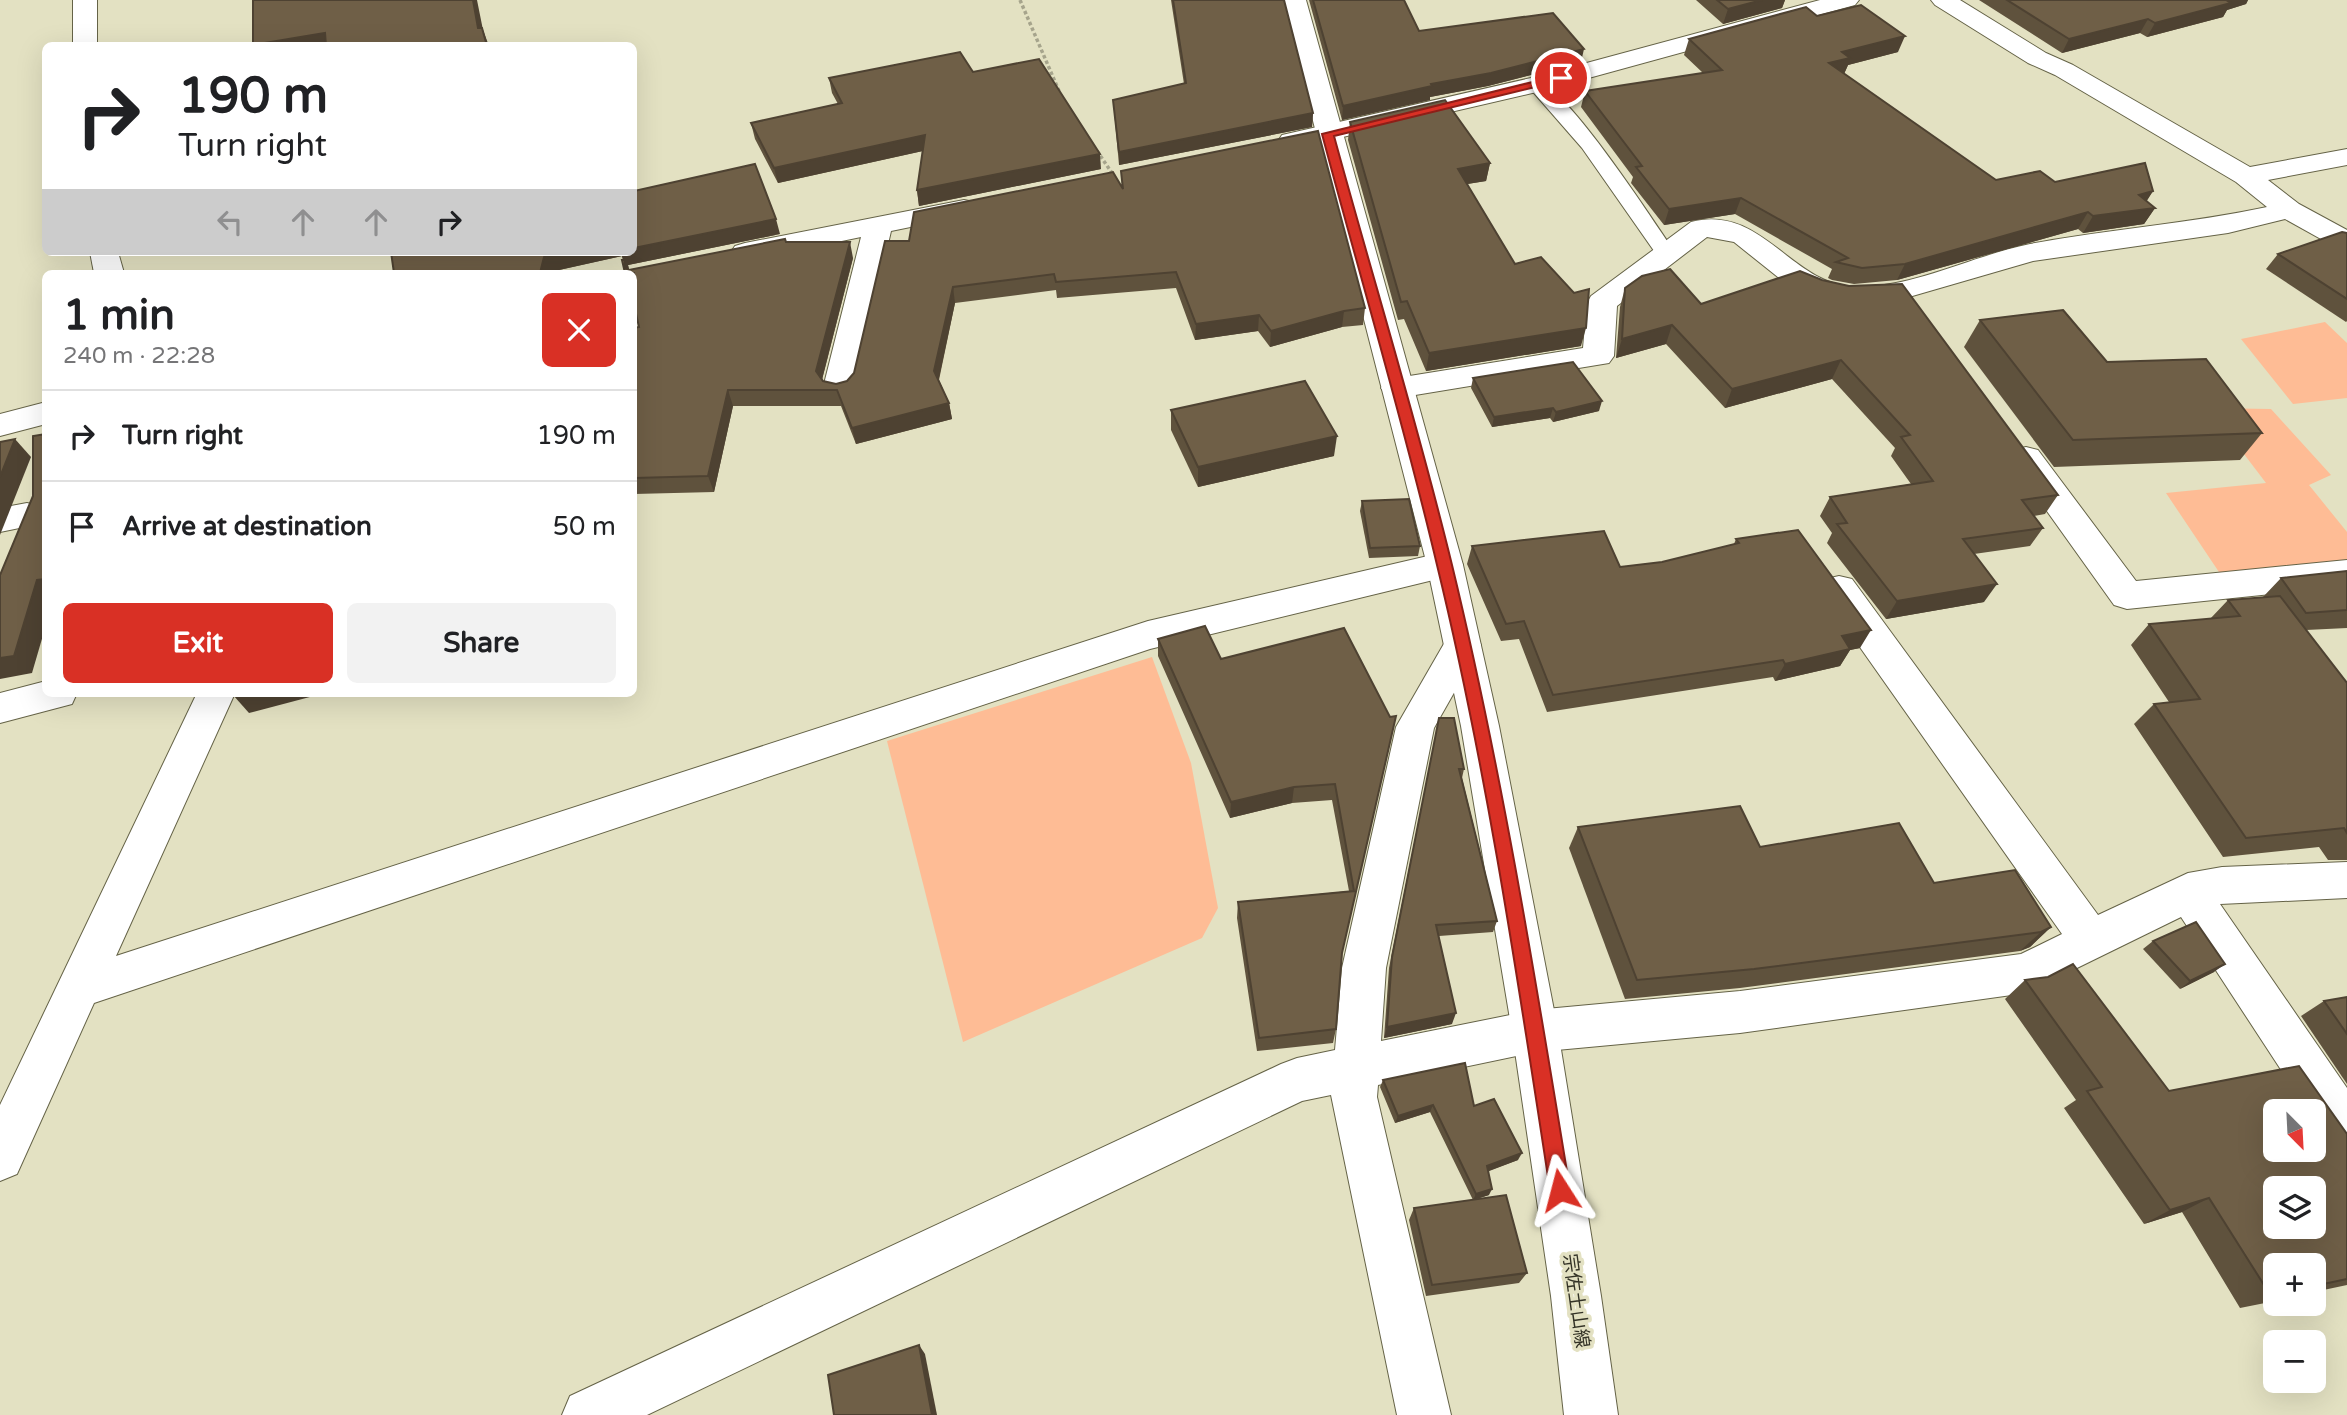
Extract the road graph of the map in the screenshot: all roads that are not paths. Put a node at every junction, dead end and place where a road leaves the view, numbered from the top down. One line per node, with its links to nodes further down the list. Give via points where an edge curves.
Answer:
1 (85, 0): 5 (street)
2 (1294, 0): 7 (street, 宗佐土山線)
3 (1847, 0): 6 (street)
4 (1943, 0): 10 (street)
5 (85, 42)
6 (1536, 85): 7 (street); 15 (lane, via 1576,127)
7 (1328, 134): 8 (street); 18 (street, 宗佐土山線)
8 (1262, 147)
9 (2347, 157): 10 (street)
10 (2246, 176): 12 (street)
11 (983, 204): 13 (street)
12 (2289, 209): 14 (street); 15 (street, via 2228,224 2030,253 1910,301 1854,296 1799,280 1744,236 1728,230 1701,228)
13 (878, 225): 16 (street); 17 (street)
14 (2347, 242)
15 (1666, 254): 18 (street, via 1602,303 1598,356)
16 (715, 259)
17 (839, 388)
18 (1397, 388): 25 (street, 宗佐土山線)
19 (42, 414): 20 (street)
20 (0, 425)
21 (2007, 432): 26 (street, via 2127,595)
22 (21, 508): 23 (street)
23 (14, 552)
24 (1817, 559): 33 (street)
25 (1445, 565): 27 (street, 宗佐土山線); 34 (street, via 1148,635)
26 (2347, 573)
27 (1462, 645): 35 (street, 宗佐土山線); 36 (street, via 1415,727 1364,968)
28 (43, 697): 30 (street)
29 (214, 697): 34 (street)
30 (0, 708)
31 (2347, 880): 32 (street)
32 (2188, 892): 33 (street); 37 (street)
33 (2091, 940): 35 (street, via 2026,973 1740,1012)
34 (76, 989): 38 (street)
35 (1535, 1031): 36 (street); 41 (street, 宗佐土山線)
36 (1356, 1068): 39 (street, via 1297,1080); 40 (street, via 1354,1097)
37 (2347, 1129)
38 (0, 1157)
39 (589, 1415)
40 (1424, 1415)
41 (1591, 1415)

